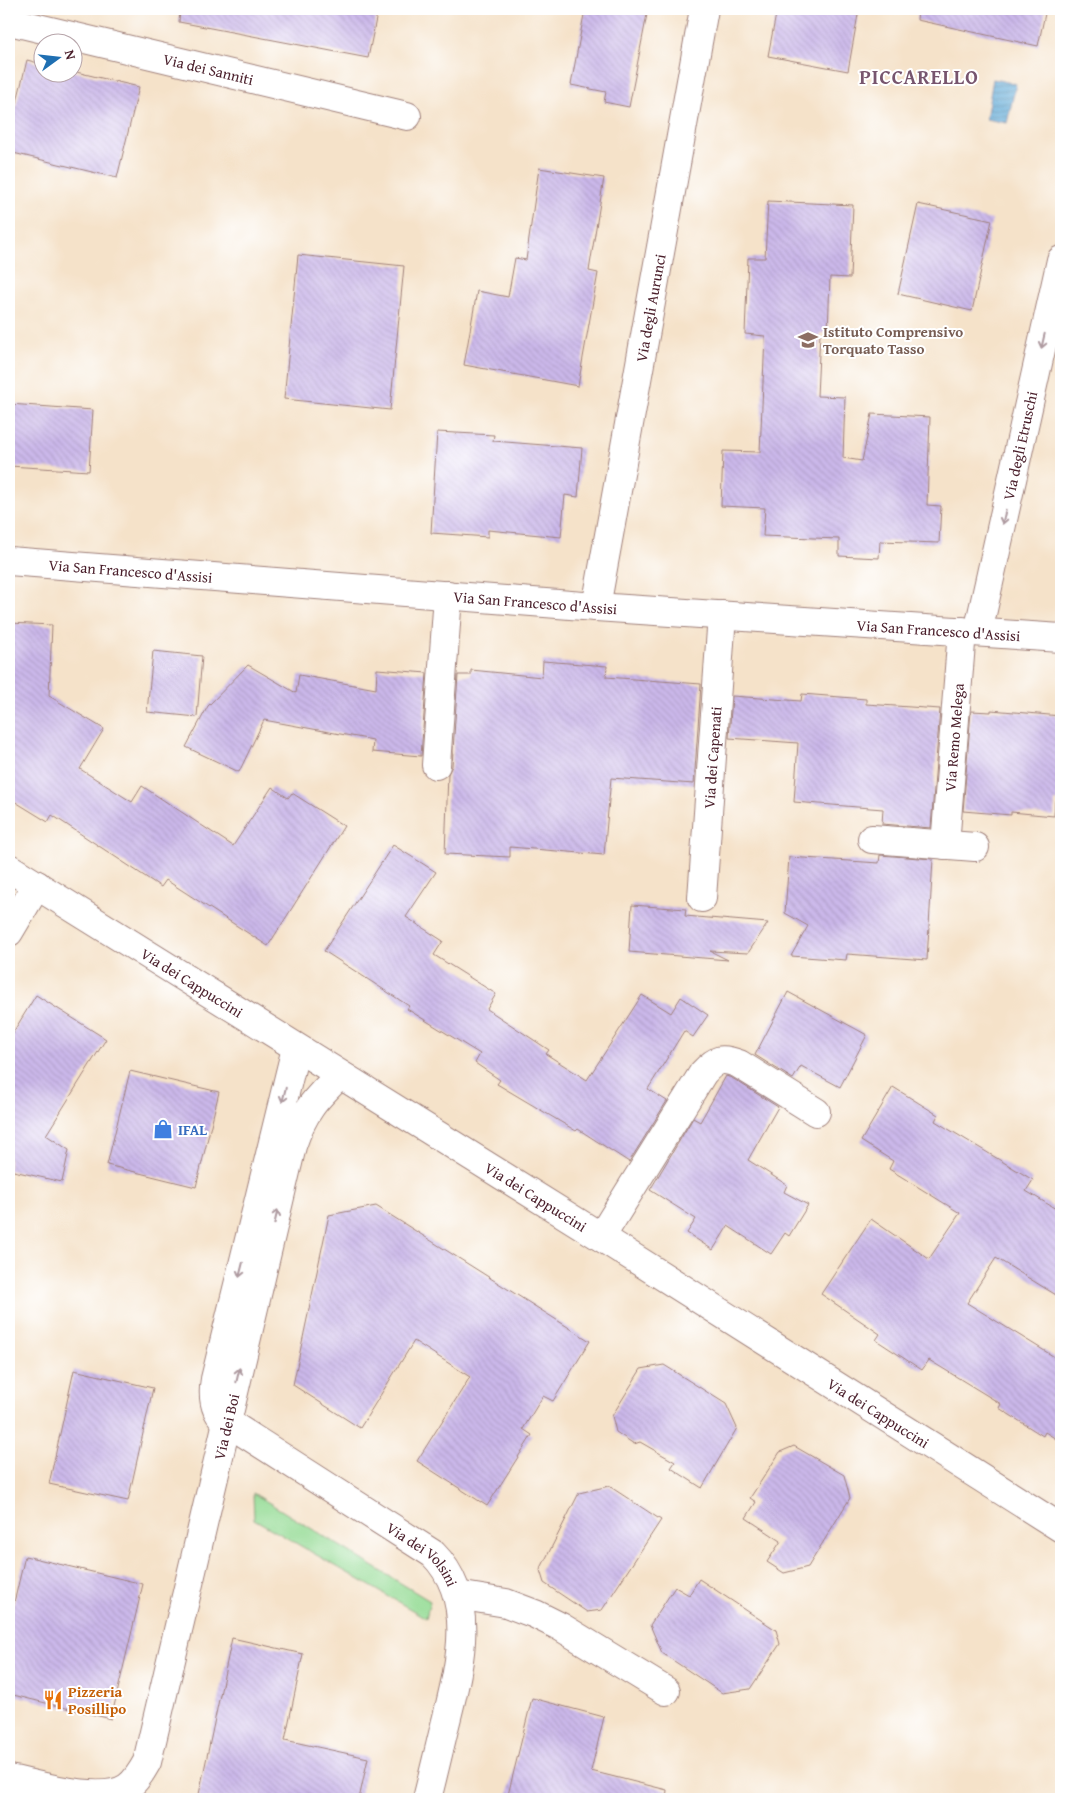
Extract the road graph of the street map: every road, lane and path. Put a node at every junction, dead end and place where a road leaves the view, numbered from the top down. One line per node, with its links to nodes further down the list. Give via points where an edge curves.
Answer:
1 (704, 9): 7 (street, Via degli Aurunci)
2 (9, 21): 3 (street, Via dei Sanniti)
3 (407, 116)
4 (1061, 260): 9 (street, Via degli Etruschi, one-way to 9)
5 (9, 561): 6 (street, Via San Francesco d'Assisi)
6 (448, 595): 7 (street, Via San Francesco d'Assisi); 11 (street)
7 (596, 607): 8 (street, Via San Francesco d'Assisi)
8 (722, 615): 9 (street, Via San Francesco d'Assisi); 17 (street, Via dei Capenati)
9 (970, 632): 10 (street, Via San Francesco d'Assisi); 13 (street, Via Remo Melega)
10 (1061, 638)
11 (436, 765)
12 (872, 839): 13 (street)
13 (945, 845): 14 (street)
14 (975, 847)
15 (9, 868): 16 (street, Via dei Cappuccini)
16 (37, 885): 18 (street); 19 (street, Via dei Cappuccini)
17 (702, 898)
18 (9, 932)
19 (296, 1048): 20 (street, Via dei Cappuccini); 23 (street, Via dei Boi, one-way to 23, via 215,1379)
20 (340, 1075): 22 (street, Via dei Cappuccini); 23 (street, Via dei Boi, one-way to 20, via 297,1131 308,1108)
21 (816, 1112): 22 (street, via 739,1064 718,1060 703,1073)
22 (601, 1237): 24 (street, Via dei Cappuccini)
23 (220, 1411): 25 (street, Via dei Volsini, via 433,1554 449,1574); 27 (street, Via dei Boi, via 151,1750 142,1770 127,1788 90,1795)
24 (1061, 1528)
25 (457, 1595): 26 (street, via 506,1603 535,1614); 28 (street, Via dei Volsini, via 461,1628 459,1660)
26 (666, 1690)
27 (9, 1779)
28 (427, 1799)

